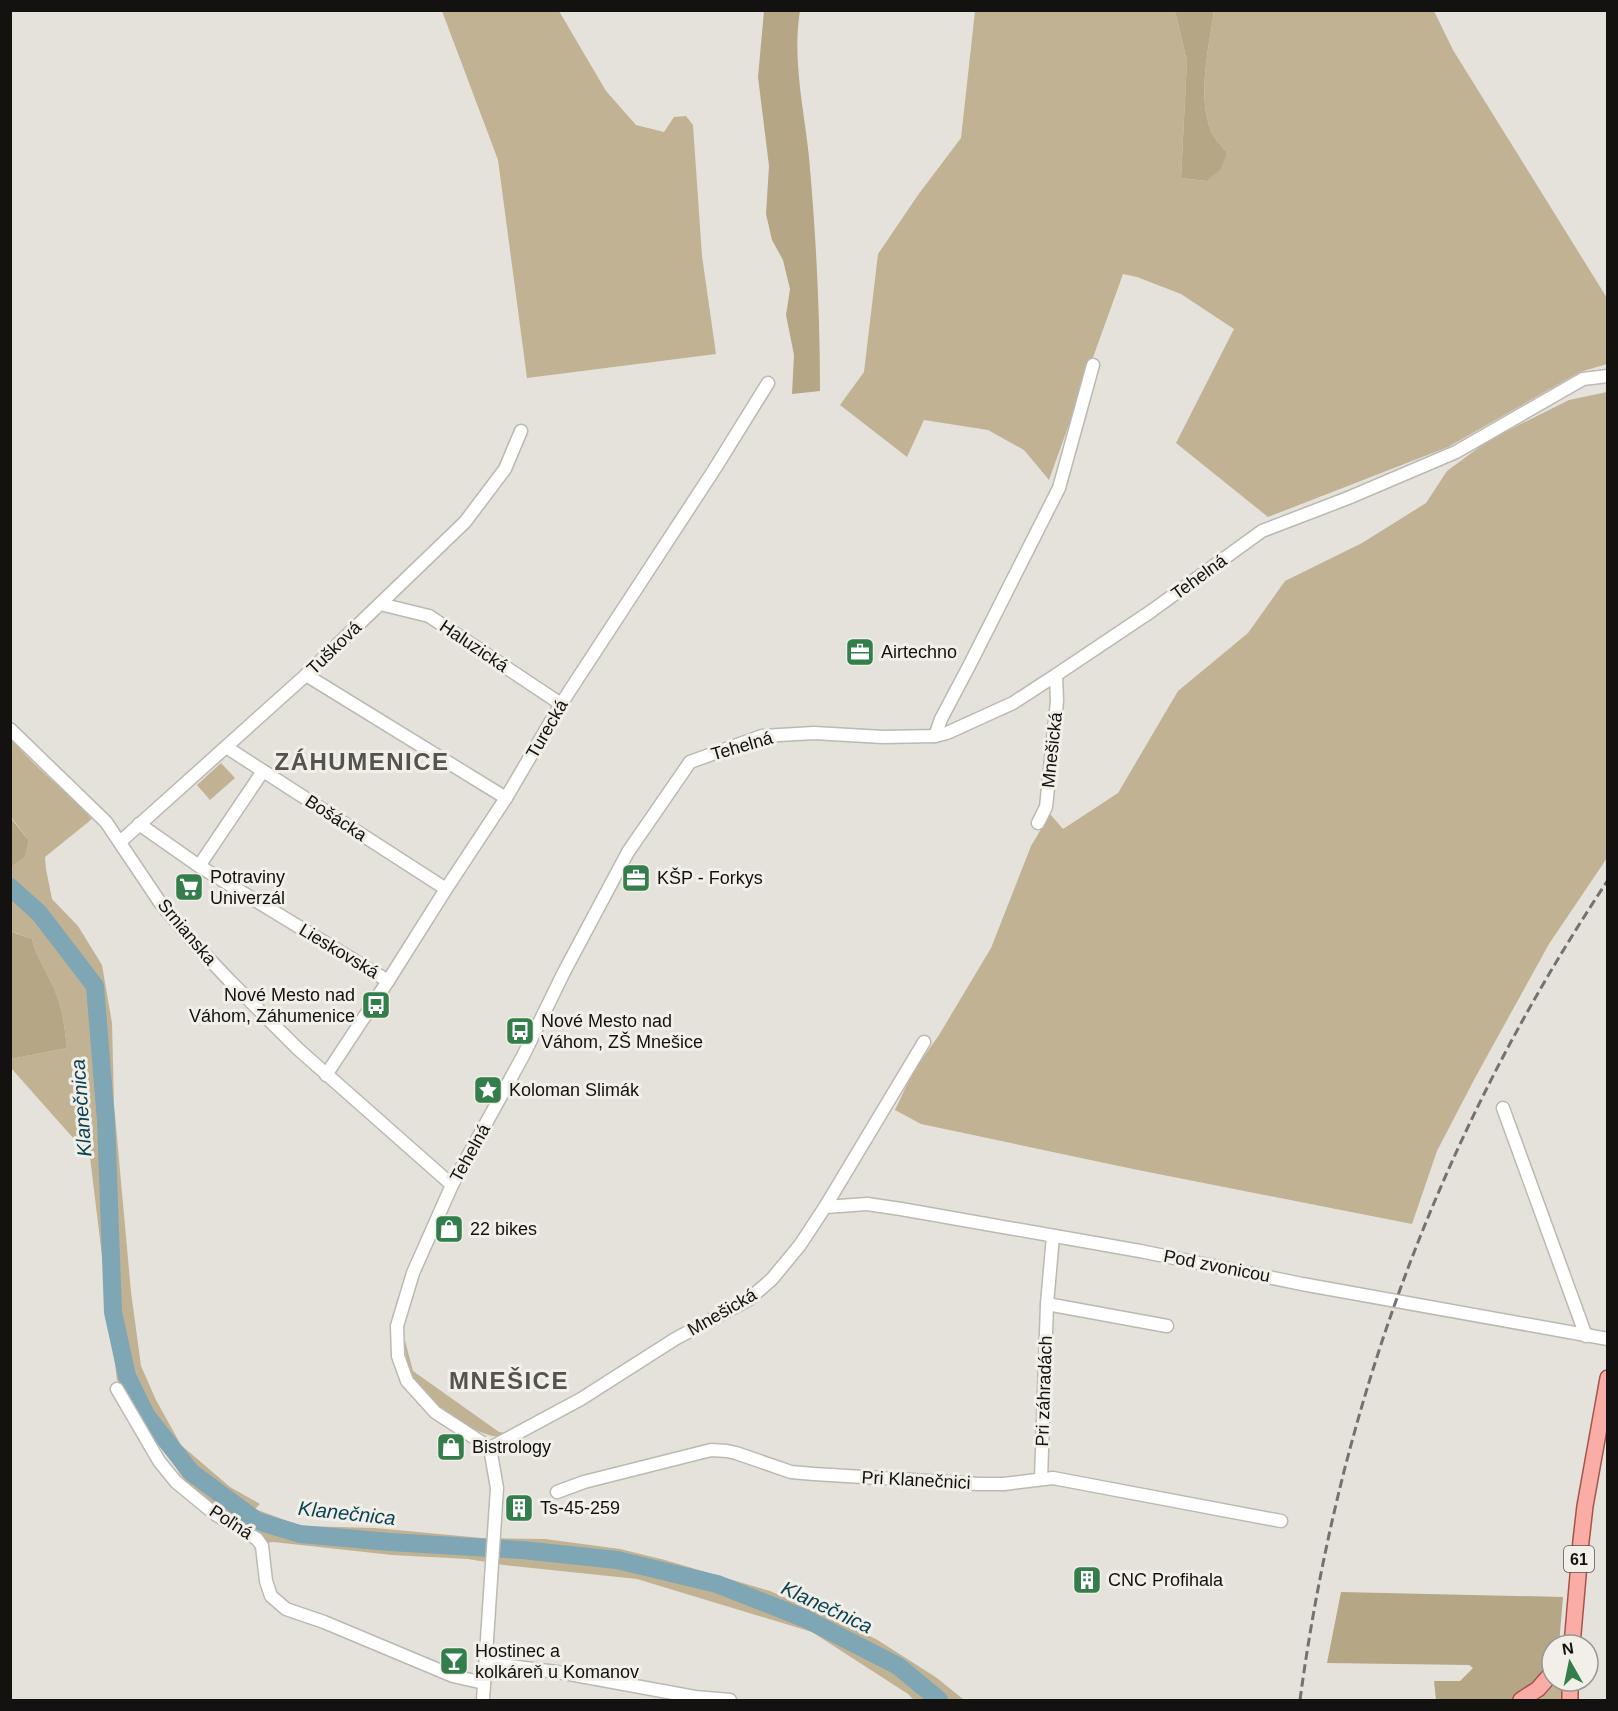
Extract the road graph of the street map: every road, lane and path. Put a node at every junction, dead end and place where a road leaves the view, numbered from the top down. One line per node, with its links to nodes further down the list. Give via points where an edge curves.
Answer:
1 (1093, 365): 10 (street, via 1059,488 940,719)
2 (1608, 376): 7 (street, Tehelná, via 1583,379 1456,452 1262,531)
3 (768, 383): 8 (street, Turecká)
4 (521, 430): 5 (street, Tušková, via 505,469 465,522)
5 (380, 604): 6 (street, Tušková); 8 (street, Haluzická, via 429,616)
6 (306, 675): 11 (street, Tušková); 13 (street)
7 (1056, 675): 10 (street, Tehelná, via 1013,703); 14 (street, Mnešická, via 1046,807)
8 (561, 704): 13 (street, Turecká)
9 (14, 733): 16 (street, Srnianska, via 96,812)
10 (935, 736): 23 (street, Tehelná, via 762,736 690,762 628,852)
11 (226, 747): 12 (street, Bošácka); 15 (street, Tušková)
12 (262, 771): 17 (street); 18 (street, Bošácka)
13 (506, 798): 18 (street, Turecká)
14 (1038, 823)
15 (139, 824): 16 (street, Tušková); 17 (street, Lieskovská)
16 (120, 842): 21 (street, Srnianska, via 161,904 195,945)
17 (200, 866): 19 (street, Lieskovská)
18 (446, 889): 19 (street, Turecká)
19 (388, 981): 21 (street, Turecká)
20 (924, 1042): 24 (street, Mnešická)
21 (326, 1075): 23 (street, Srnianska)
22 (1503, 1108): 28 (street)
23 (452, 1185): 32 (street, Tehelná, via 406,1294 397,1326 398,1356 406,1381 435,1412)
24 (825, 1207): 25 (street, Pod zvonicou, via 867,1204); 32 (street, Mnešická, via 772,1279 748,1300)
25 (1053, 1236): 26 (street, Pri záhradách); 28 (street, Pod zvonicou)
26 (1047, 1304): 27 (street); 33 (street, Pri záhradách)
27 (1167, 1326)
28 (1586, 1336): 29 (street, Pod zvonicou)
29 (1608, 1339)
30 (1608, 1378): 36 (main road, 61, via 1585,1506)
31 (117, 1389): 40 (street, Poľná, via 159,1461 176,1482 215,1514 257,1539 262,1546 271,1596 286,1609 453,1676)
32 (490, 1448): 39 (street, via 496,1518)
33 (1041, 1479): 34 (street, Pri Klanečnici, via 978,1484 802,1473 736,1453 711,1450); 35 (street, Pri Klanečnici, via 1053,1478)
34 (557, 1492)
35 (1281, 1521)
36 (1574, 1611): 37 (main road); 38 (main road, 61)
37 (1564, 1633)
38 (1573, 1633)
39 (487, 1663): 40 (street); 43 (street, via 564,1672)
40 (484, 1683): 42 (street)
41 (1540, 1687): 44 (main road)
42 (483, 1701)
43 (730, 1701)
44 (1521, 1701)

